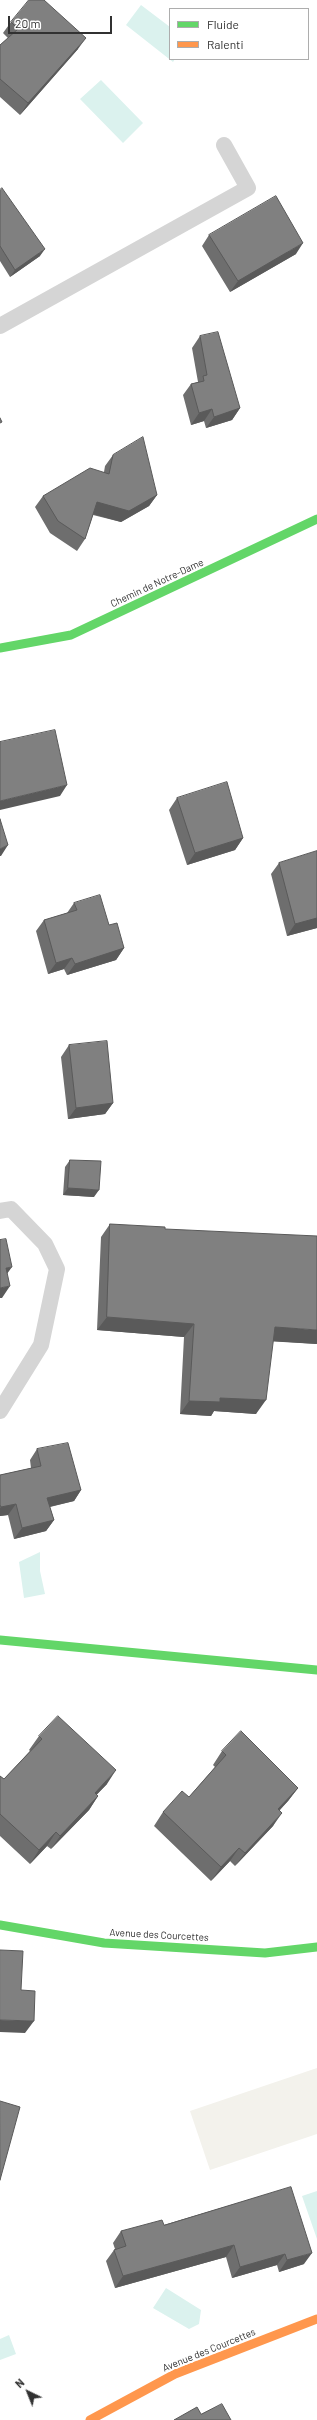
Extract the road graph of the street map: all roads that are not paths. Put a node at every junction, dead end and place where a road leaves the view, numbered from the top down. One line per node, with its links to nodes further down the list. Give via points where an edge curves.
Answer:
1 (224, 145): 2 (lane, via 248,188)
2 (0, 326)
3 (317, 519): 4 (street, Chemin de Notre-Dame, via 71,636)
4 (0, 648)
5 (0, 1211): 6 (lane, via 11,1209 45,1244 57,1269 42,1345)
6 (0, 1411)
7 (0, 1640): 8 (street)
8 (317, 1670)
9 (0, 1925): 10 (street, Avenue des Courcettes, via 104,1943 265,1953)
10 (317, 1947)
11 (317, 2319): 12 (street, Avenue des Courcettes, via 175,2374)
12 (90, 2420)

